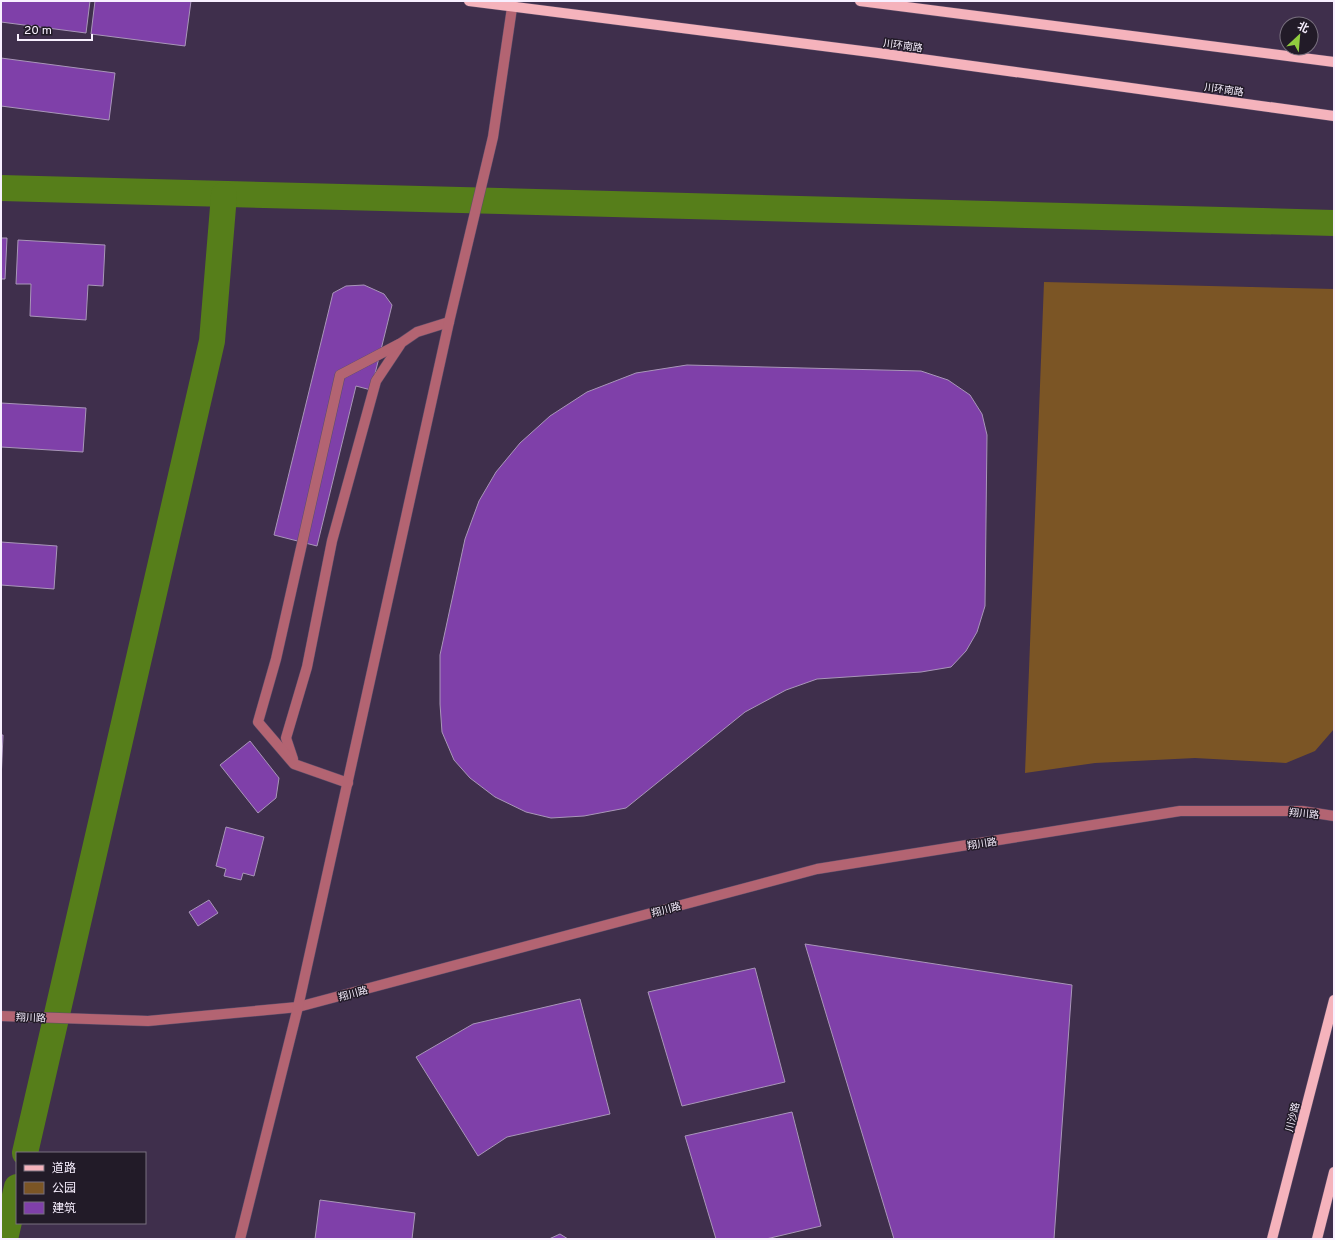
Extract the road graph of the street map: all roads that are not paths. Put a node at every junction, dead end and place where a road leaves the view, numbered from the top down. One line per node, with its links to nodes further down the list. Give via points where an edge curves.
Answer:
1 (469, 1): 3 (main road, 川环南路)
2 (860, 1): 4 (main road)
3 (512, 4): 5 (main road, 川环南路); 6 (street, via 493,137)
4 (1334, 62)
5 (1334, 116)
6 (449, 322): 7 (street, via 417,332); 9 (street)
7 (401, 344): 8 (street, via 376,380 332,541 307,667 286,738); 8 (street, via 340,375 276,659 258,722)
8 (294, 764): 9 (street)
9 (348, 783): 12 (street)
10 (1334, 816): 12 (street, 翔川路, via 1302,811 1180,811 817,869)
11 (1334, 1000): 16 (main road, 川沙路)
12 (298, 1007): 13 (street, 翔川路, via 148,1021); 15 (street)
13 (1, 1016)
14 (1334, 1172): 17 (main road)
15 (240, 1239)
16 (1272, 1239)
17 (1317, 1239)

